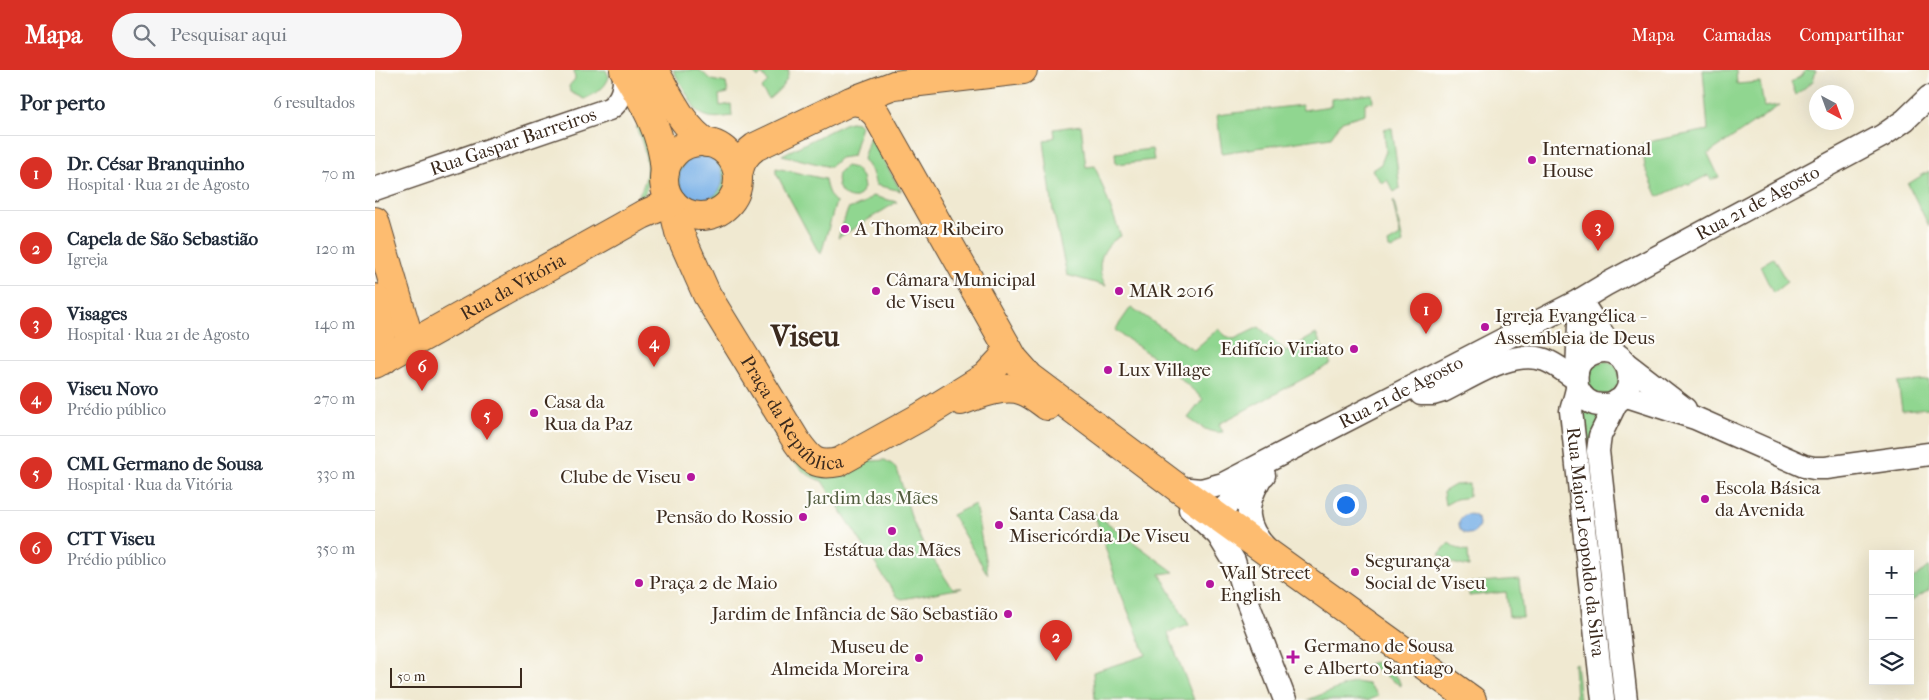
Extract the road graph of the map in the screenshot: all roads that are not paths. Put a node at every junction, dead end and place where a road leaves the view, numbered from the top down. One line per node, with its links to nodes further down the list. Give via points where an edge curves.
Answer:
1 (624, 70): 8 (main road, Praça da República, via 658,132); 10 (street, Rua Gaspar Barreiros, via 624,88 616,104 609,109)
2 (654, 70): 6 (main road, via 695,133)
3 (1023, 70): 4 (main road)
4 (876, 89): 7 (main road); 18 (main road)
5 (1929, 97): 16 (street, Rua 21 de Agosto, via 1882,136 1605,285)
6 (715, 146): 7 (main road, via 744,151); 8 (main road, via 696,142 685,146 675,152); 9 (main road, via 731,157)
7 (755, 147): 9 (main road, via 743,158)
8 (665, 172): 11 (main road, Praça da República, via 664,183)
9 (738, 176): 11 (main road, via 734,196 723,208 710,215 689,215)
10 (375, 189)
11 (672, 202): 12 (main road, Rua da Vitória); 14 (main road, Praça da República)
12 (642, 215): 14 (main road, via 665,216 675,225); 17 (main road, Rua da Vitória)
13 (375, 221): 17 (main road)
14 (685, 246): 25 (main road, Praça da República, via 707,295 810,459 817,463 839,462)
15 (375, 298): 20 (main road)
16 (1585, 307): 19 (street, Rua Major Leopoldo da Silva); 21 (street, Rua 21 de Agosto, via 1550,308); 22 (street, Rua Major Leopoldo da Silva); 23 (street, Rua 21 de Agosto, via 1566,316 1544,334); 29 (street, Rua 21 de Agosto)
17 (411, 344): 20 (main road, Rua da Vitória)
18 (1008, 349): 25 (main road, Praça da República, via 985,377); 30 (main road, via 1030,376)
19 (1620, 358): 22 (street, Rua Major Leopoldo da Silva, via 1602,351 1589,355 1583,360); 24 (street, Rua Major Leopoldo da Silva, via 1629,370 1630,378); 26 (street)
20 (379, 362)
21 (1434, 368)
22 (1576, 379): 23 (street, Rua 21 de Agosto, via 1547,361 1528,356 1513,358 1443,391); 24 (street, Rua Major Leopoldo da Silva, via 1581,394 1593,404 1610,405); 37 (street, Rua Major Leopoldo da Silva, via 1571,411)
23 (1421, 394): 28 (street, Rua 21 de Agosto)
24 (1621, 398): 26 (street); 38 (street, Rua Major Leopoldo da Silva, via 1600,436 1598,451)
25 (922, 416): 30 (main road, via 989,392 1025,392)
26 (1695, 418): 27 (street, via 1767,451 1814,468)
27 (1929, 454)
28 (1261, 476): 31 (street, Rua 21 de Agosto); 33 (street, via 1248,507 1248,518 1257,540)
29 (1223, 484): 30 (street, Rua 21 de Agosto); 31 (street, via 1213,502)
30 (1183, 497): 31 (main road); 32 (street, via 1217,535)
31 (1216, 518): 32 (main road)
32 (1238, 544): 33 (main road); 34 (street, via 1237,568)
33 (1274, 556): 34 (street, via 1261,556 1248,564 1243,571); 36 (main road)
34 (1243, 590): 35 (street)
35 (1285, 700)
36 (1473, 700)
37 (1603, 700)
38 (1627, 700)

